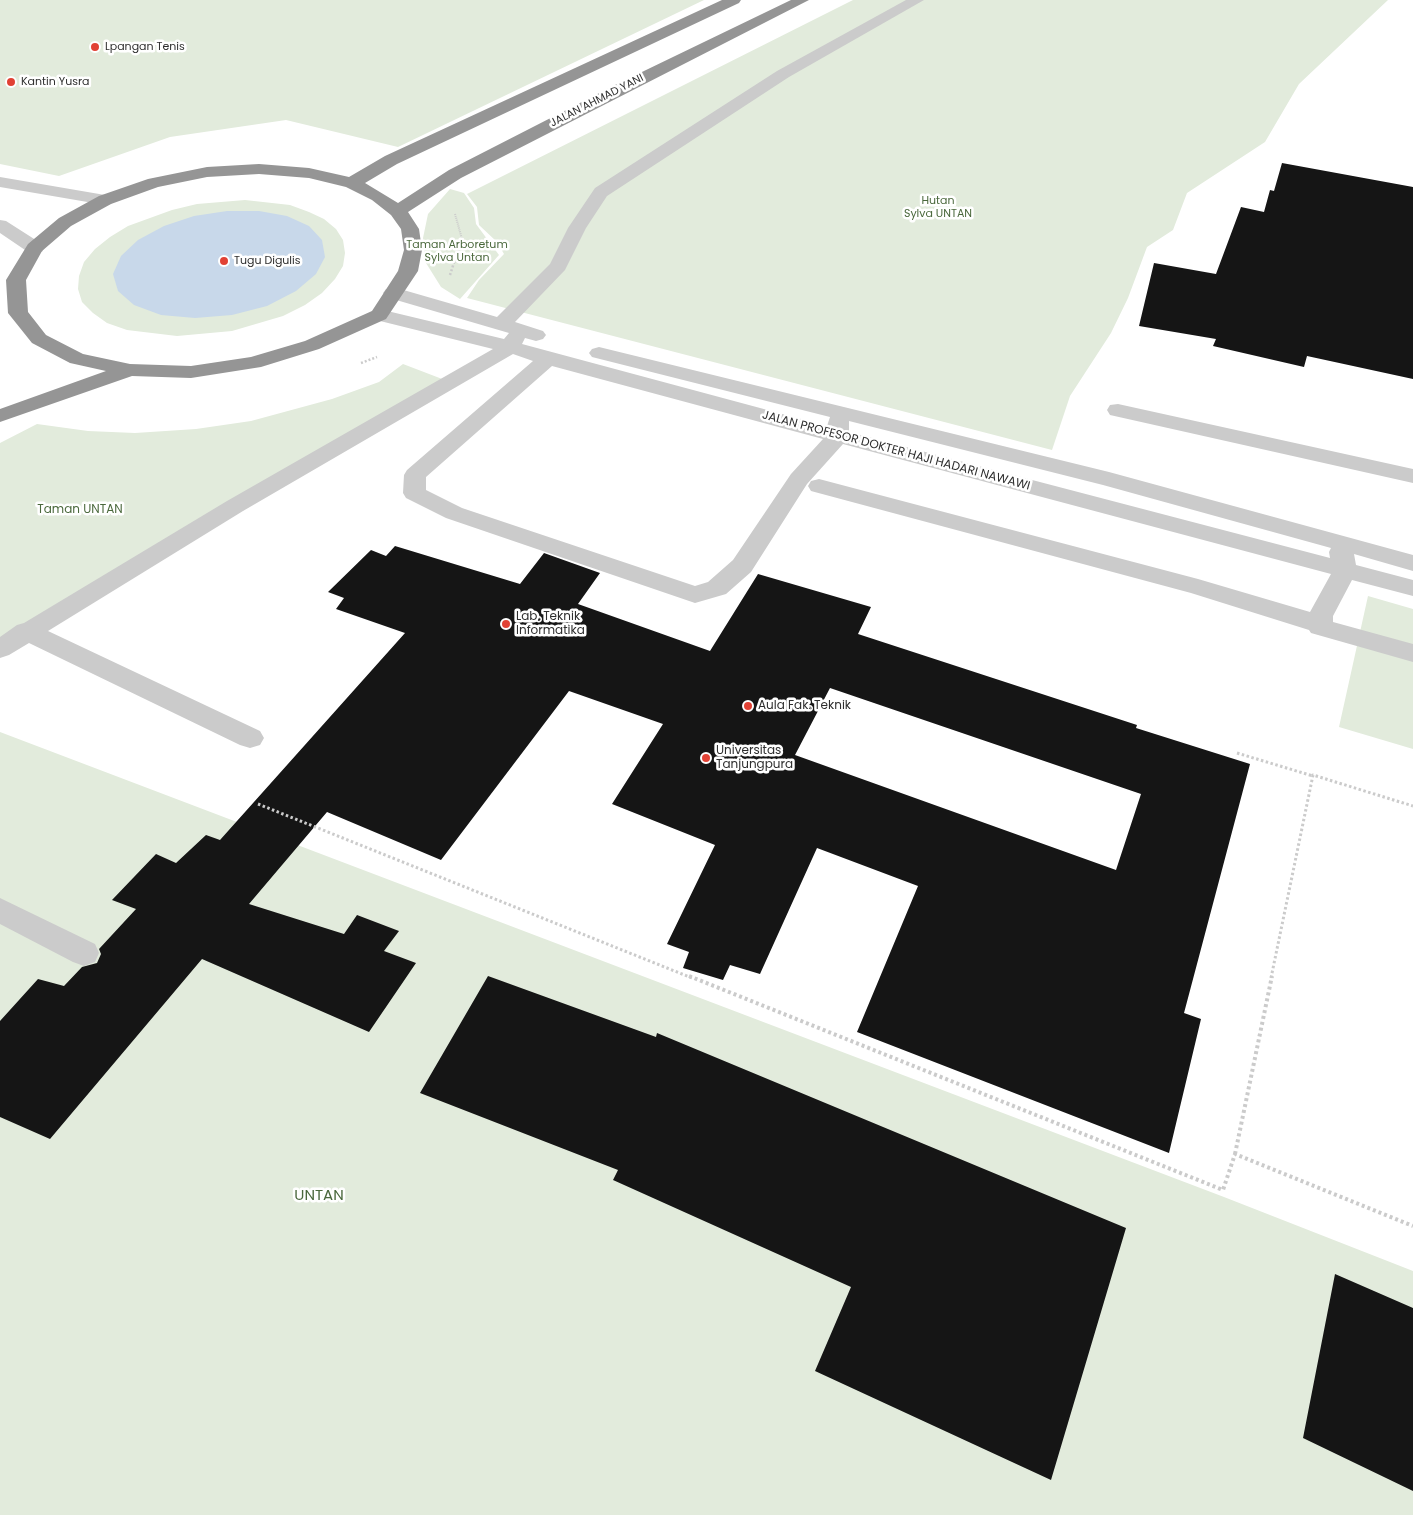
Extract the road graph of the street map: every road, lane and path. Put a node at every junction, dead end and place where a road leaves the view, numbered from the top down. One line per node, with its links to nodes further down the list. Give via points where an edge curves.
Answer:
1 (734, 0): 5 (highway, via 391,160)
2 (802, 0): 7 (highway, JALAN AHMAD YANI, via 470,166)
3 (917, 0): 16 (street, via 783,74 601,192 577,228 558,266)
4 (0, 182): 6 (street)
5 (352, 183): 6 (highway, via 309,173 259,169 216,172 154,183); 7 (highway)
6 (105, 200): 10 (highway, via 65,222)
7 (398, 211): 12 (highway, via 410,229 413,250 408,271)
8 (455, 214): 11 (path, via 462,239)
9 (0, 225): 10 (street)
10 (34, 248): 13 (highway, via 16,280)
11 (447, 284)
12 (393, 293): 14 (highway); 16 (street, JALAN PROFESOR DOKTER HAJI HADARI NAWAWI)
13 (18, 313): 15 (highway); 18 (highway, via 39,339 77,359)
14 (379, 315): 16 (street, JALAN PROFESOR DOKTER HAJI HADARI NAWAWI); 18 (highway, via 312,346 254,363 191,372)
15 (0, 325)
16 (510, 334): 17 (street, JALAN PROFESOR DOKTER HAJI HADARI NAWAWI); 20 (street, JALAN PROFESOR DOKTER HAJI HADARI NAWAWI); 30 (street, via 235,506)
17 (548, 359): 22 (street, JALAN PROFESOR DOKTER HAJI HADARI NAWAWI); 22 (street, via 415,475 414,493 454,513 695,595 717,588 742,566 799,479)
18 (130, 370): 21 (highway)
19 (1118, 410): 23 (street)
20 (839, 412): 22 (street); 25 (street, JALAN PROFESOR DOKTER HAJI HADARI NAWAWI, via 1109,480)
21 (0, 416)
22 (838, 436): 27 (street, JALAN PROFESOR DOKTER HAJI HADARI NAWAWI)
23 (1413, 476)
24 (819, 486): 29 (street, via 1198,587)
25 (1339, 543): 26 (street, JALAN PROFESOR DOKTER HAJI HADARI NAWAWI); 27 (street)
26 (1413, 563)
27 (1345, 570): 28 (street, JALAN PROFESOR DOKTER HAJI HADARI NAWAWI); 29 (street, via 1320,616)
28 (1413, 588)
29 (1319, 624): 32 (street, via 1323,629)
30 (26, 631): 31 (street); 33 (street)
31 (0, 648)
32 (1413, 653)
33 (250, 738)
34 (1237, 754): 35 (path)
35 (1313, 776): 37 (path); 40 (path)
36 (258, 804): 40 (path, via 1223,1190)
37 (1413, 806)
38 (0, 910): 39 (street)
39 (84, 953)
40 (1235, 1154): 41 (path)
41 (1413, 1226)

